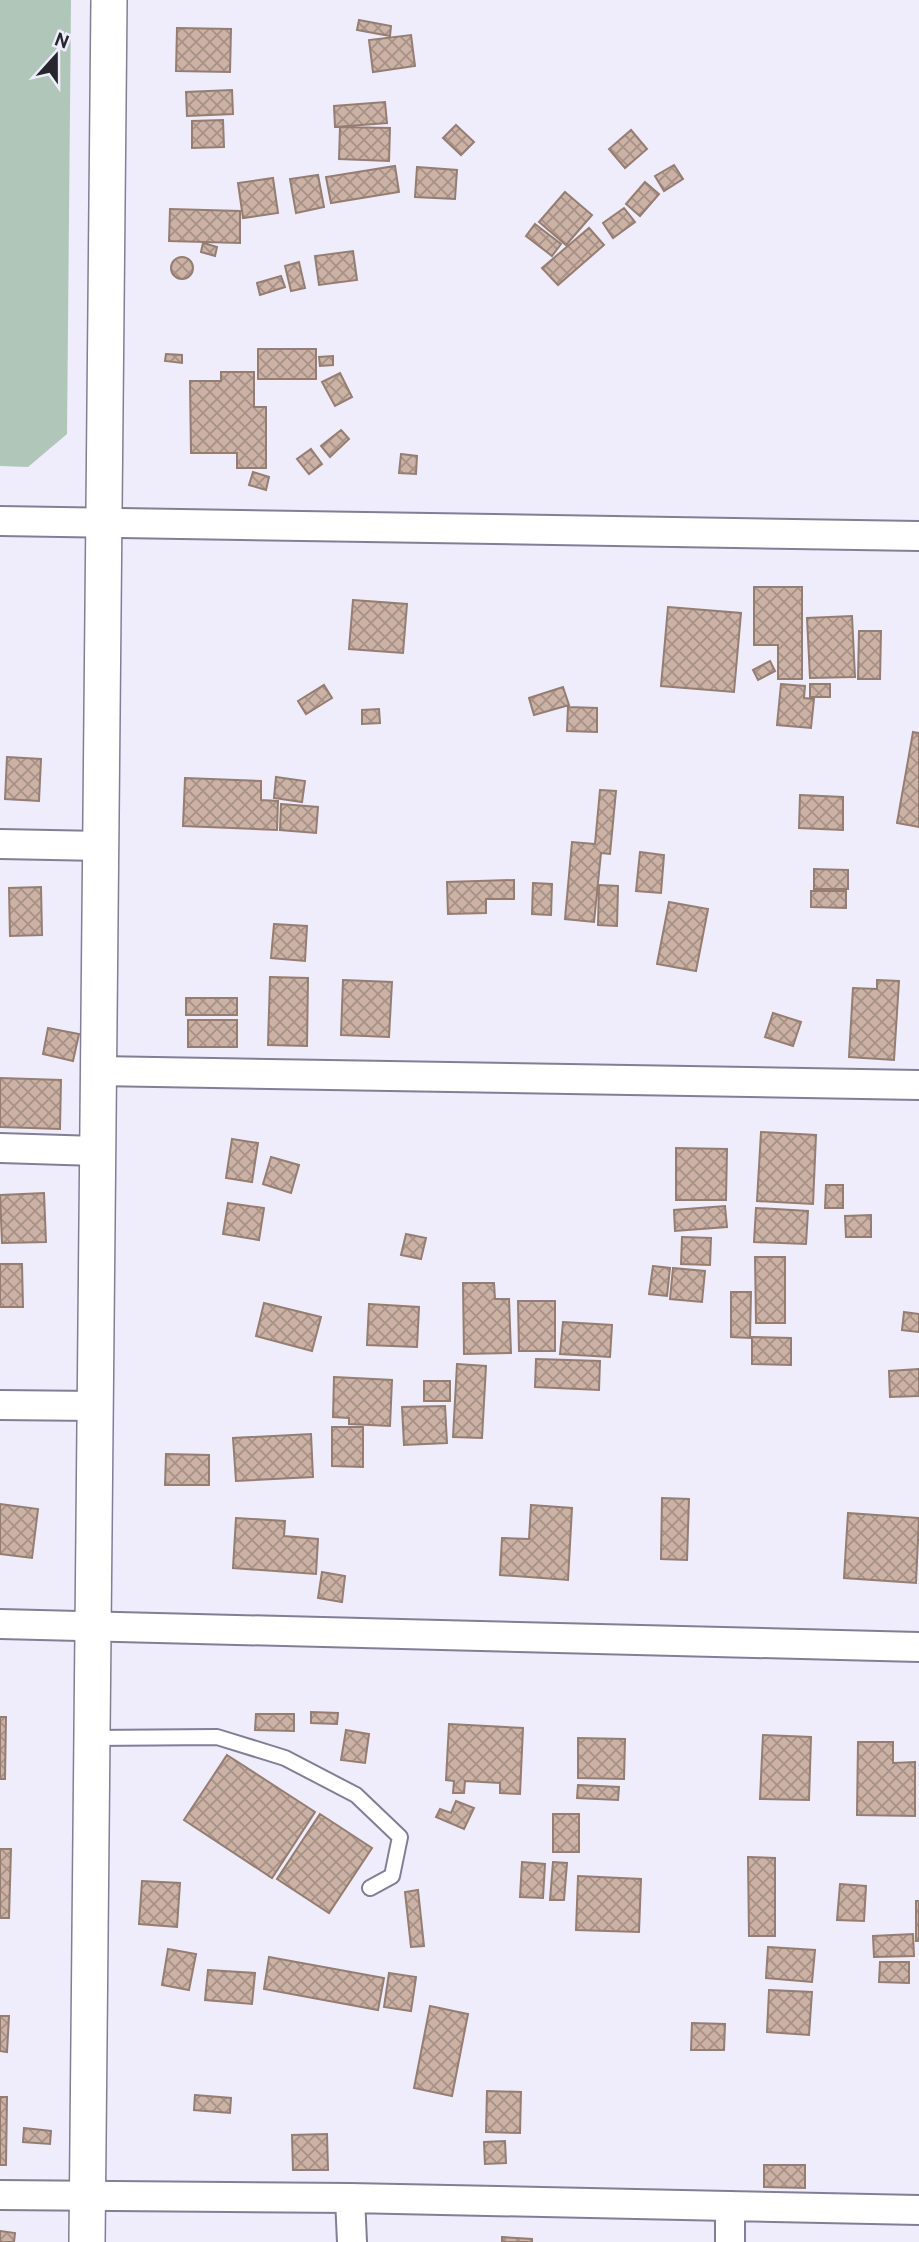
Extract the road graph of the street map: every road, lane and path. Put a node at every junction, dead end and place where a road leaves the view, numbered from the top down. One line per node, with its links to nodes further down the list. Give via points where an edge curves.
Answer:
1 (109, 0): 3 (street)
2 (0, 521): 3 (street)
3 (104, 522): 4 (street); 6 (street)
4 (919, 536)
5 (0, 844): 6 (street)
6 (101, 846): 7 (street)
7 (98, 1071): 8 (street); 10 (street)
8 (919, 1085)
9 (0, 1148): 10 (street)
10 (97, 1151): 12 (street)
11 (0, 1405): 12 (street)
12 (95, 1406): 14 (street)
13 (0, 1624): 14 (street)
14 (93, 1626): 15 (street); 16 (street)
15 (919, 1647)
16 (92, 1738): 17 (lane, via 217,1737 285,1758 356,1795 400,1837 392,1876); 19 (street)
17 (370, 1888)
18 (0, 2195): 19 (street)
19 (88, 2197): 20 (street); 23 (street)
20 (350, 2198): 21 (street); 24 (street)
21 (730, 2206): 22 (street); 25 (street)
22 (919, 2210)
23 (87, 2242)
24 (352, 2242)
25 (730, 2242)

